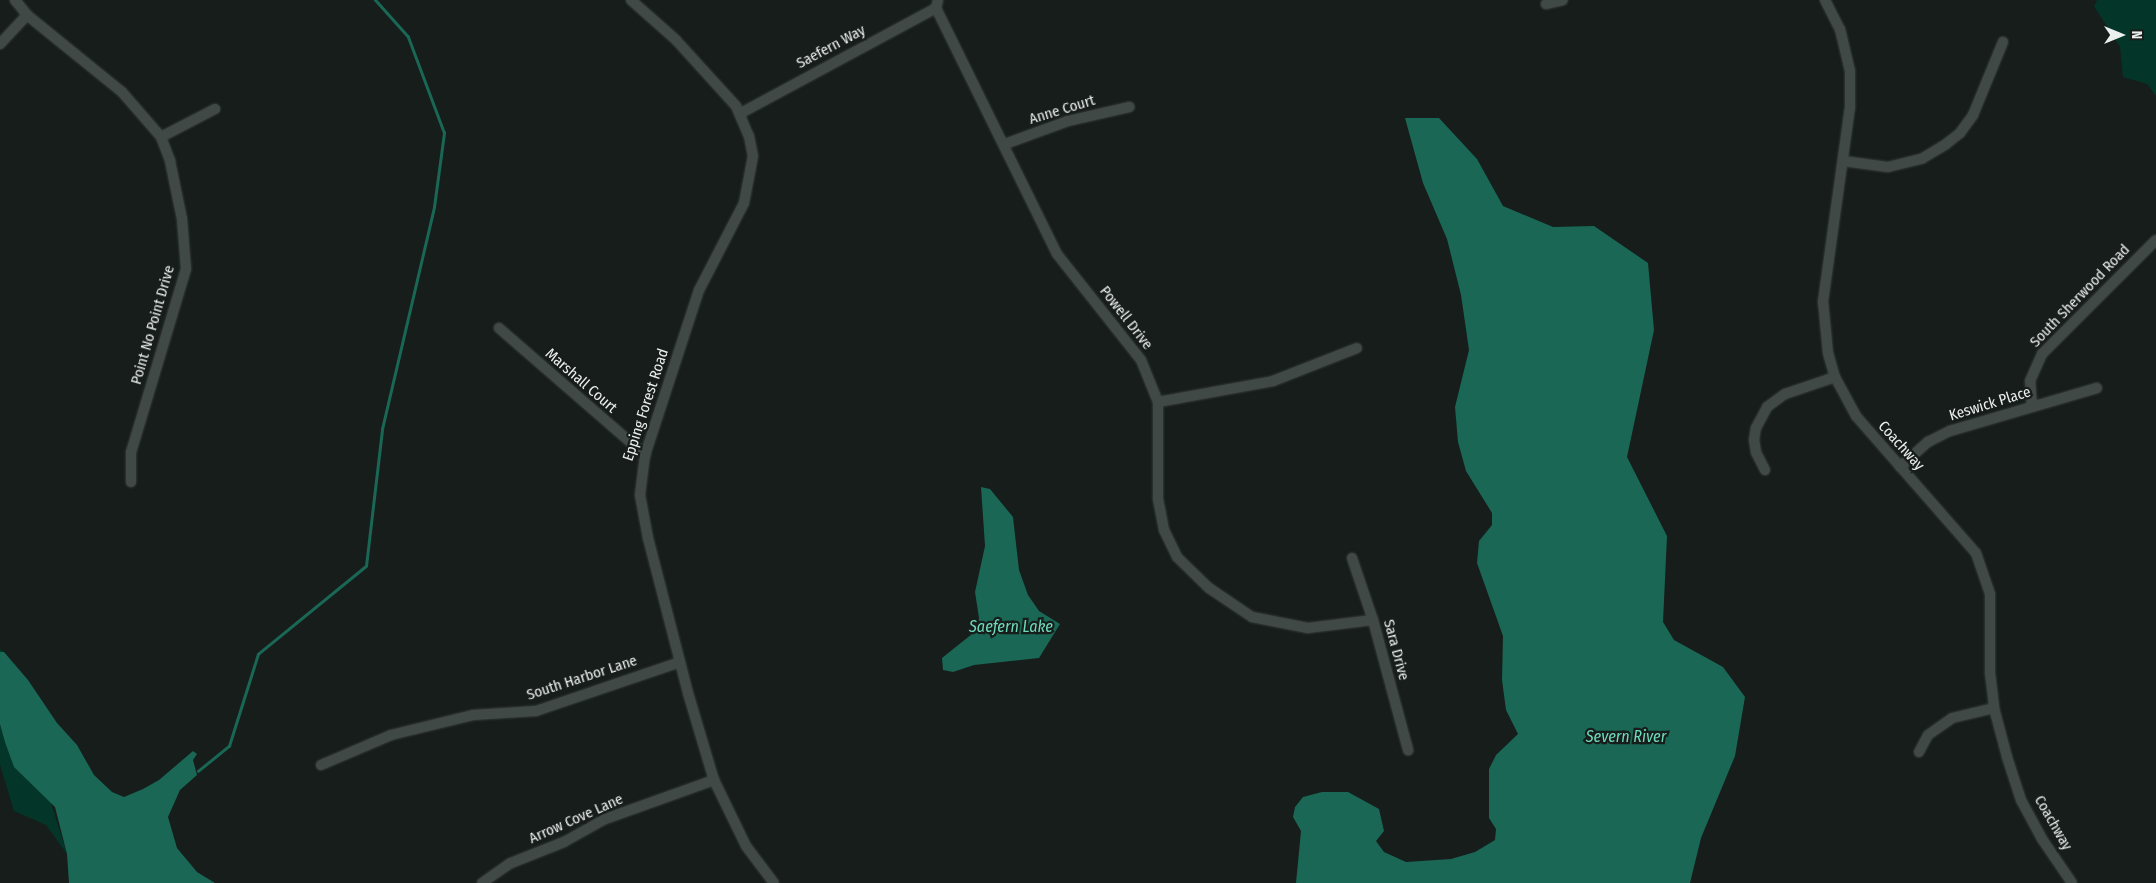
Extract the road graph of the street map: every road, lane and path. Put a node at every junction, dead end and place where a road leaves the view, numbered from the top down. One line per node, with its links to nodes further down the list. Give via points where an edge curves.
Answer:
1 (15, 0): 7 (street, Point No Point Drive)
2 (631, 0): 12 (street, Epping Forest Road, via 676,40)
3 (1563, 0): 6 (street)
4 (1825, 0): 15 (street, Coachway, via 1840,29 1850,71)
5 (937, 4): 12 (street, Saefern Way); 14 (street, Powell Drive)
6 (1546, 4)
7 (27, 15): 9 (street); 13 (street, Point No Point Drive, via 116,86)
8 (2003, 42): 15 (street, via 1973,115 1946,144 1923,158 1888,167)
9 (0, 44)
10 (1129, 107): 14 (street, Anne Court, via 1068,121)
11 (215, 109): 13 (street)
12 (741, 113): 23 (street, Epping Forest Road, via 753,156 744,203 699,290)
13 (160, 137): 26 (street, Point No Point Drive, via 178,192 186,268 131,452)
14 (1005, 144): 21 (street, Powell Drive, via 1057,254 1141,360)
15 (1844, 161): 19 (street, Coachway, via 1823,302 1828,353)
16 (2156, 240): 22 (street, South Sherwood Road, via 2042,354 2030,380)
17 (499, 328): 23 (street, Marshall Court)
18 (1357, 348): 21 (street, via 1273,381)
19 (1835, 377): 24 (street, Coachway, via 1856,416); 25 (street, via 1785,394 1768,407 1756,428 1754,440)
20 (2097, 388): 22 (street, Keswick Place)
21 (1158, 402): 28 (street, Powell Drive, via 1158,499 1164,530 1177,557 1209,588 1252,616 1308,628)
22 (2032, 407): 24 (street, Keswick Place, via 1937,437)
23 (645, 455): 29 (street, Epping Forest Road, via 640,495)
24 (1900, 467): 30 (street, Coachway, via 1963,536 1985,572 1990,594 1990,673)
25 (1764, 470)
26 (131, 482)
27 (1352, 558): 28 (street, Sara Drive)
28 (1373, 620): 31 (street, Sara Drive)
29 (680, 662): 33 (street, South Harbor Lane, via 536,711 472,716 391,735); 34 (street, Epping Forest Road)
30 (1994, 708): 32 (street, via 1952,718 1928,735); 37 (street, Coachway, via 2022,800 2042,839)
31 (1408, 750)
32 (1919, 752)
33 (321, 765)
34 (714, 780): 35 (street, Arrow Cove Lane, via 605,819 564,842 511,864); 36 (street, Epping Forest Road, via 746,846)
35 (482, 883)
36 (774, 883)
37 (2072, 883)

